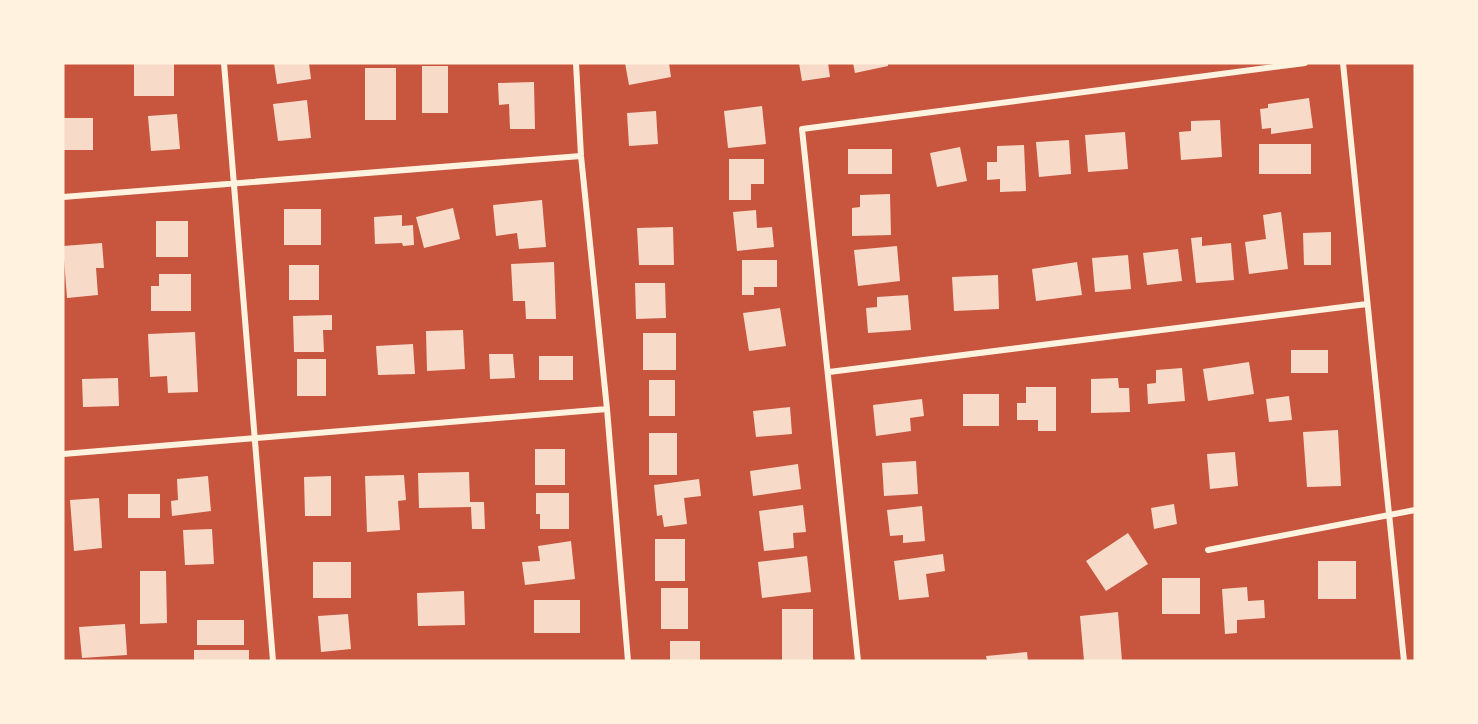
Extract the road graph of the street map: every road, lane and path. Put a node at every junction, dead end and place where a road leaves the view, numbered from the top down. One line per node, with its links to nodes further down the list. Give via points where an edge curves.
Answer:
1 (224, 63): 6 (street)
2 (576, 63): 5 (street)
3 (1305, 63): 9 (street, via 802,129)
4 (1343, 63): 8 (street)
5 (581, 156): 6 (street); 10 (street)
6 (234, 183): 7 (street); 11 (street)
7 (63, 197)
8 (1367, 304): 9 (street); 14 (street)
9 (829, 372): 18 (street)
10 (607, 409): 11 (street); 17 (street)
11 (255, 438): 12 (street); 16 (street)
12 (63, 454)
13 (1415, 510): 14 (street)
14 (1389, 515): 15 (street); 19 (street)
15 (1208, 549)
16 (273, 661)
17 (628, 661)
18 (858, 661)
19 (1404, 661)

